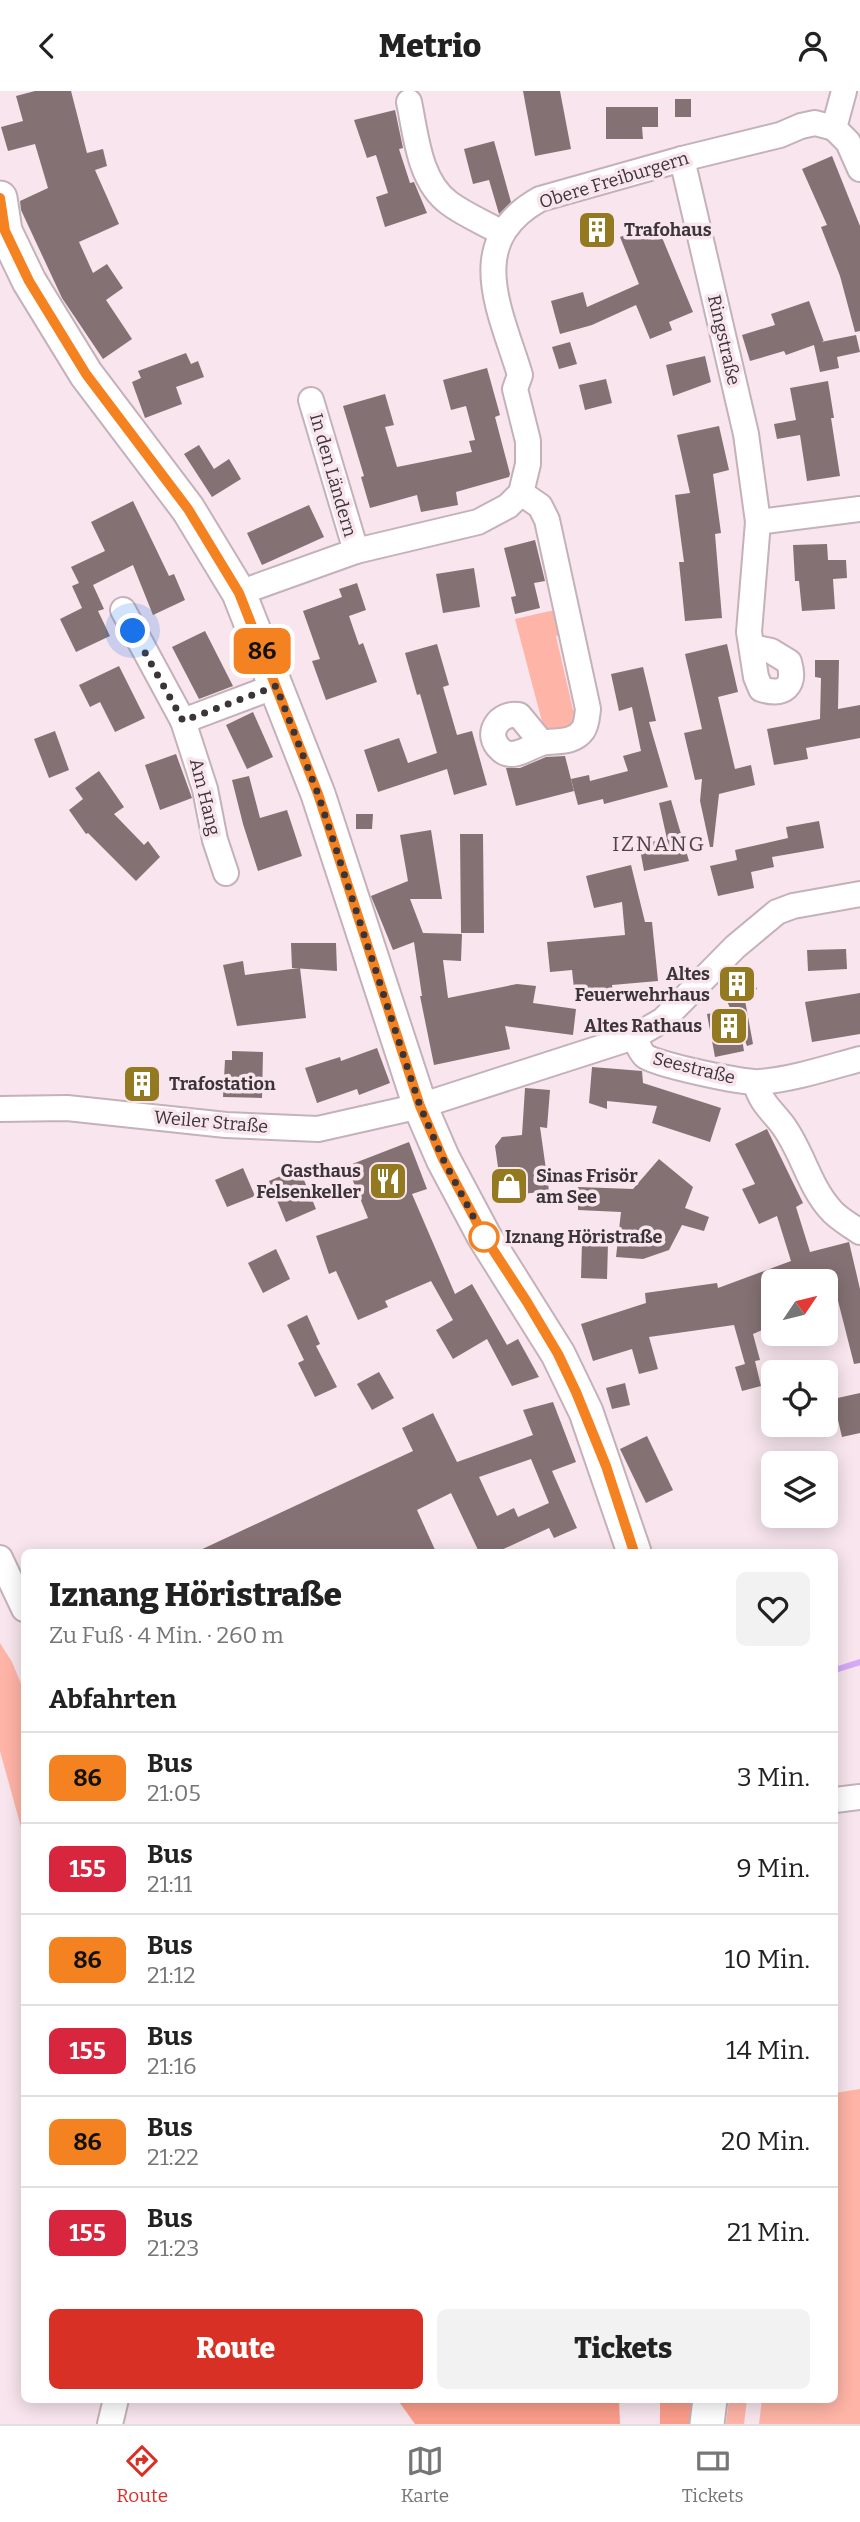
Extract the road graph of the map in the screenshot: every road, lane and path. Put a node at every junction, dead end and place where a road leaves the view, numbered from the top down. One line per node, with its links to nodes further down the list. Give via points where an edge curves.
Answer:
1 (845, 91): 3 (street)
2 (409, 102): 8 (street, via 428,178 447,202)
3 (834, 128): 4 (street, Obere Freiburgern, via 815,123); 5 (street, via 848,142)
4 (682, 159): 8 (street, Obere Freiburgern, via 540,199); 12 (street, Ringstraße, via 746,434)
5 (860, 169)
6 (0, 198): 7 (main road)
7 (3, 231): 14 (main road, via 86,374 188,509)
8 (502, 233): 10 (street, Obere Freiburgern, via 492,269 520,375 515,389 528,441)
9 (311, 400): 13 (street, In den Ländern)
10 (521, 493): 13 (street, via 508,506 478,522); 19 (street, via 540,506 547,520 588,709 583,731 568,740)
11 (860, 509): 12 (street)
12 (758, 523): 16 (street, Ringstraße)
13 (356, 551): 14 (street)
14 (239, 593): 17 (main road)
15 (123, 610): 18 (street, Am Hang)
16 (752, 647)
17 (276, 686): 18 (street); 25 (main road, via 318,794)
18 (183, 721): 20 (street, Am Hang)
19 (542, 743)
20 (226, 873)
21 (860, 894): 22 (street, via 778,912 735,947 663,1020)
22 (634, 1037): 24 (street, Seestraße, via 645,1056 656,1061); 25 (street, Seestraße)
23 (860, 1059): 24 (street, Seestraße)
24 (756, 1083): 27 (street, via 830,1210)
25 (420, 1106): 26 (street, Weiler Straße, via 318,1129 226,1125 67,1108); 28 (main road, via 484,1236 558,1354 586,1412)
26 (0, 1109)
27 (860, 1232)
28 (628, 1547)
29 (0, 1558): 30 (street)
30 (21, 1603)
31 (860, 1797): 32 (street)
32 (838, 1800)
33 (115, 2403): 35 (street)
34 (710, 2403): 36 (main road)
35 (110, 2424)
36 (707, 2424)

